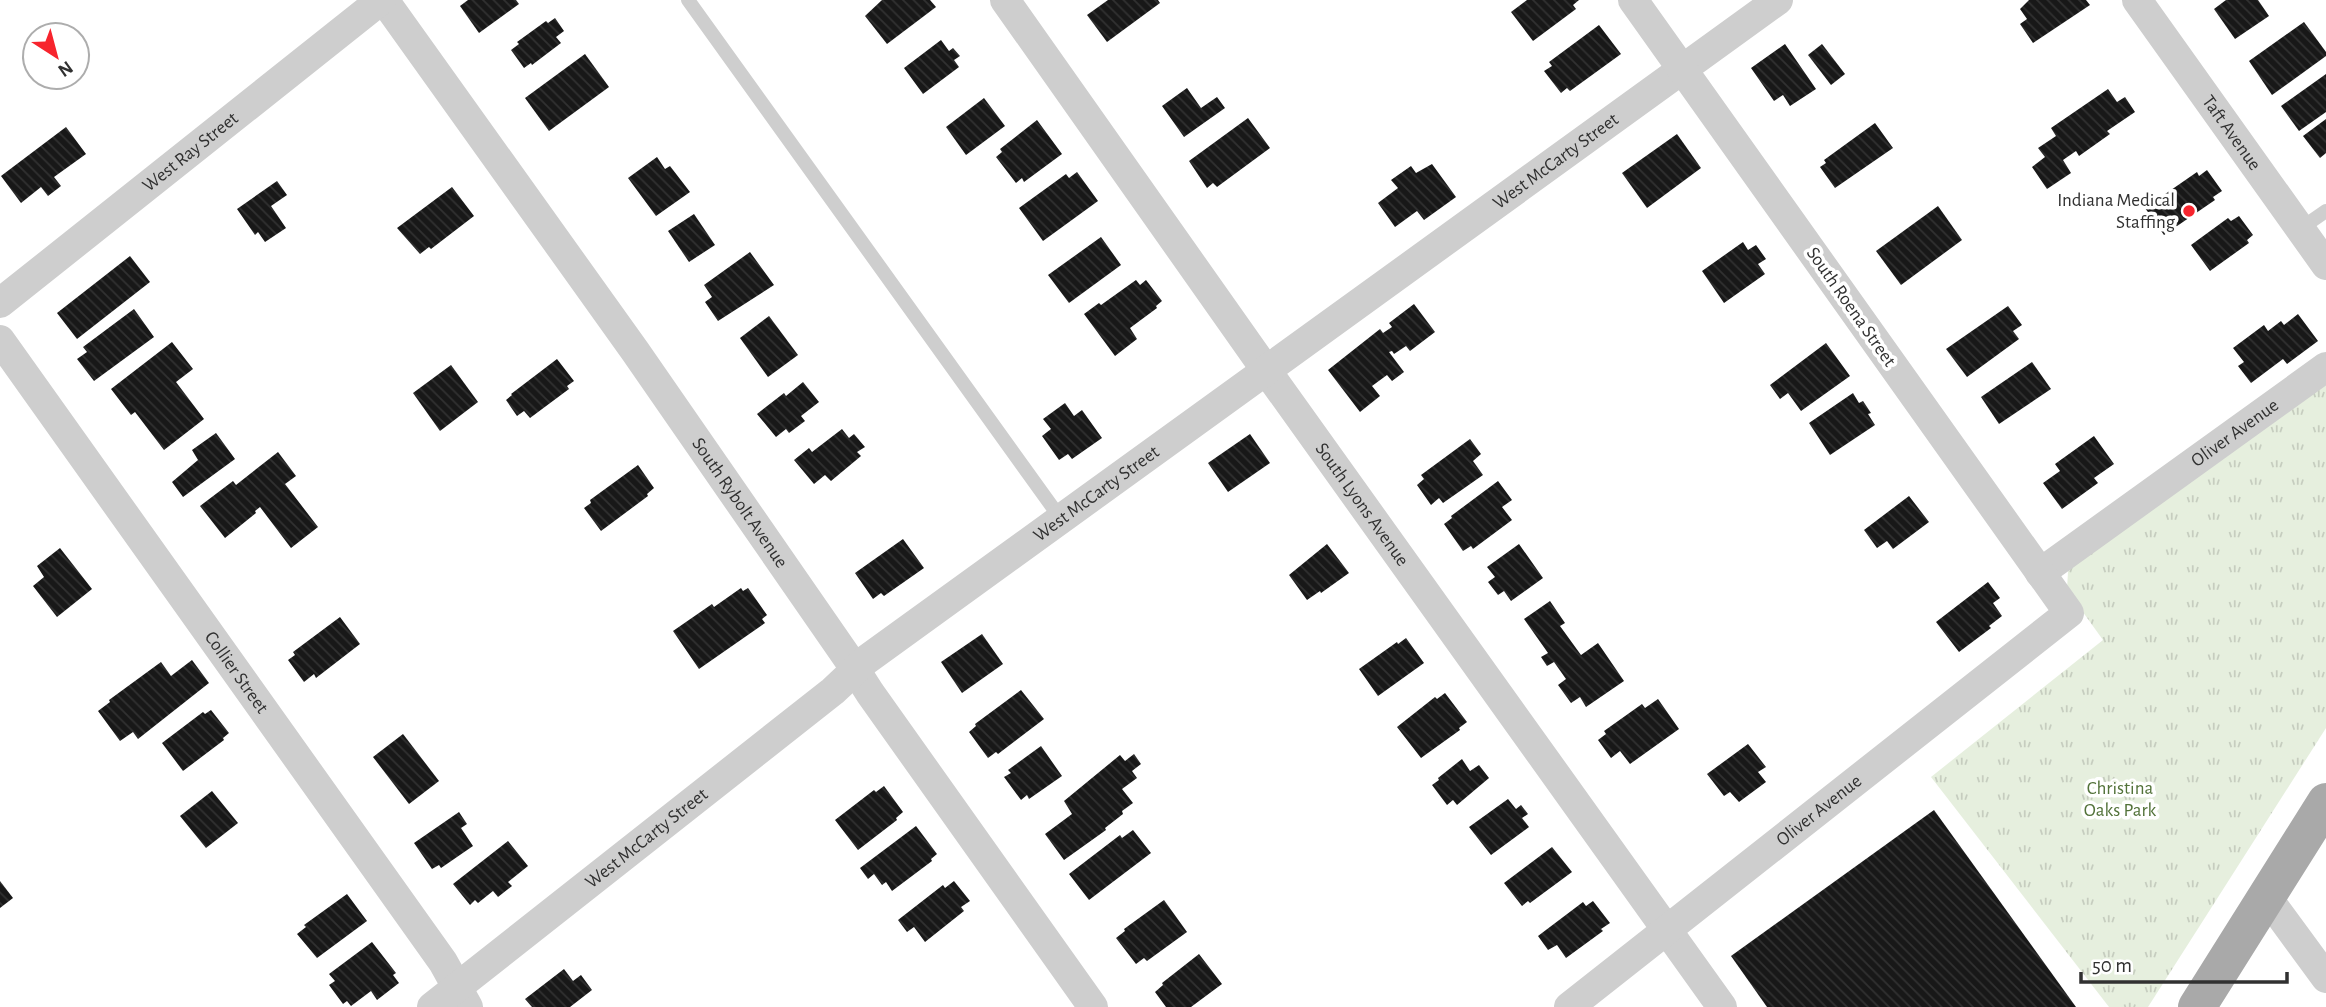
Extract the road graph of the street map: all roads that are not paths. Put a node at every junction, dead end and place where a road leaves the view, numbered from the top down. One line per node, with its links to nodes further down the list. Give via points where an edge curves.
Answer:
1 (382, 0): 11 (street, West Ray Street); 18 (street, South Rybolt Avenue, via 635,351)
2 (688, 0): 15 (lane)
3 (1005, 0): 14 (street, South Lyons Avenue)
4 (1633, 0): 7 (street, South Roena Street)
5 (1778, 0): 7 (street, West McCarty Street)
6 (2137, 0): 9 (street, Taft Avenue)
7 (1681, 68): 14 (street, West McCarty Street); 16 (street, South Roena Street)
8 (2326, 211): 9 (lane)
9 (2301, 229): 10 (street, Taft Avenue)
10 (2326, 265)
11 (0, 303)
12 (0, 340): 23 (street, Collier Street, via 443,962)
13 (2326, 367): 16 (street, Oliver Avenue)
14 (1266, 370): 15 (street, West McCarty Street); 21 (street, South Lyons Avenue)
15 (1060, 519): 18 (street, West McCarty Street)
16 (2040, 573): 17 (street, South Roena Street)
17 (2069, 613): 21 (street, Oliver Avenue)
18 (855, 670): 23 (street, West McCarty Street); 25 (street, South Rybolt Avenue)
19 (2326, 802): 20 (main road)
20 (2266, 897): 22 (street); 28 (main road)
21 (1667, 930): 26 (street, Oliver Avenue); 27 (street, South Lyons Avenue)
22 (2326, 978)
23 (463, 997): 24 (street, West McCarty Street)
24 (432, 1007)
25 (1093, 1007)
26 (1569, 1007)
27 (1722, 1007)
28 (2197, 1007)

